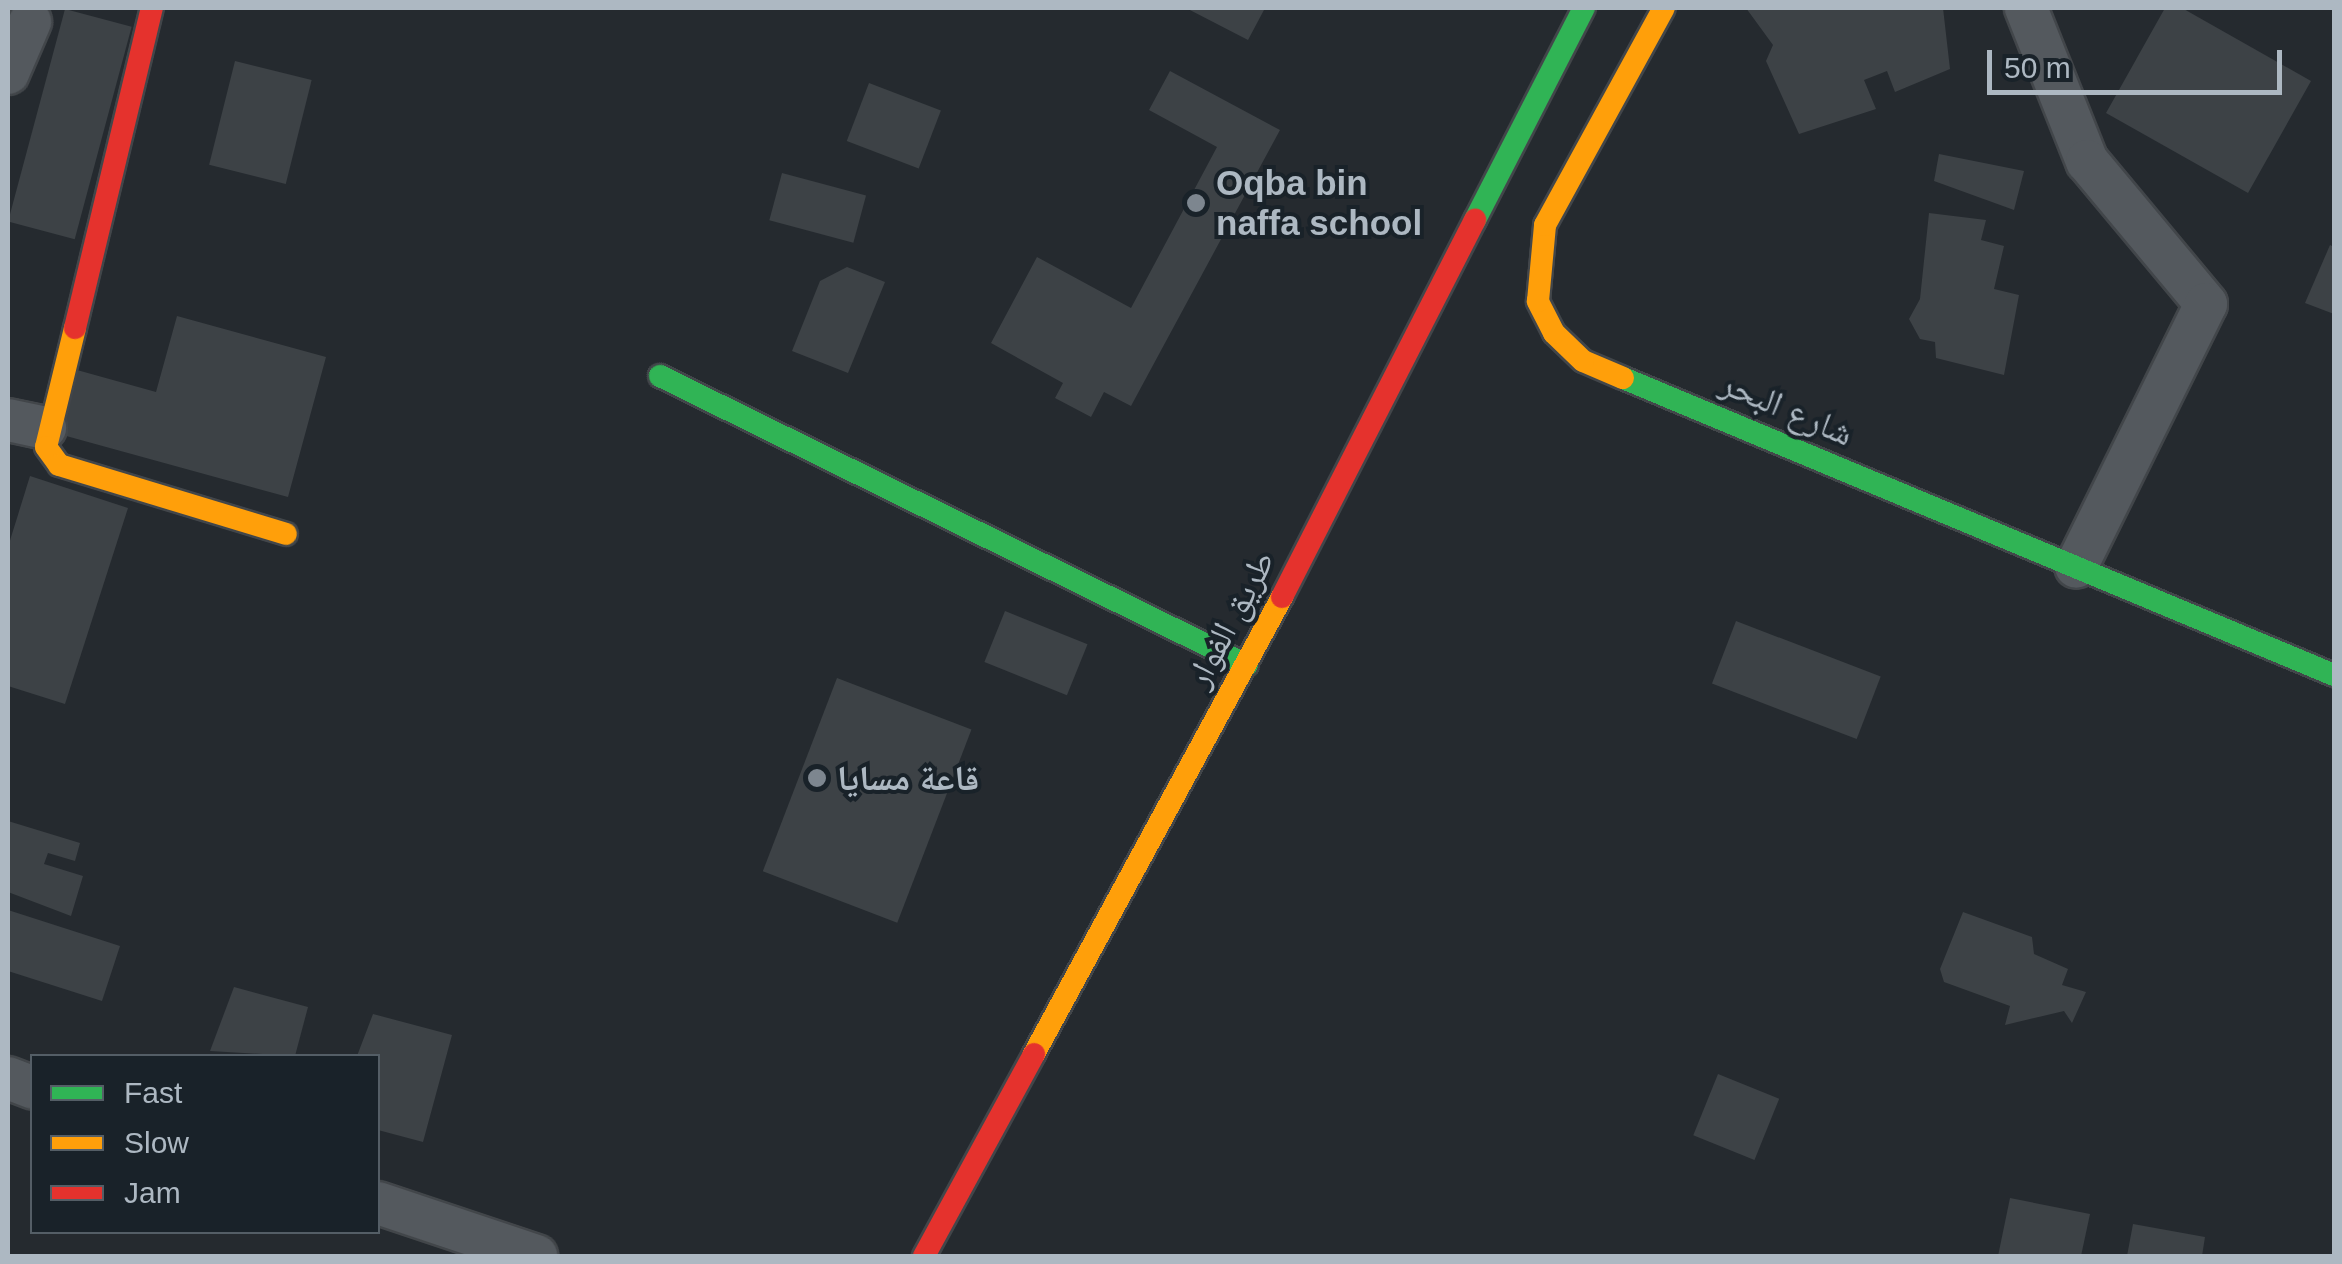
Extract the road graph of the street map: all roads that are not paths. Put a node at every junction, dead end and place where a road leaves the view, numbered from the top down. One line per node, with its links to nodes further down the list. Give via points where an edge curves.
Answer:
1 (152, 8): 8 (street)
2 (1584, 8): 11 (street, طريق الفوار)
3 (1664, 8): 10 (street, شارع البحر, via 1546,224 1538,301 1554,334 1583,361)
4 (2026, 8): 10 (street, via 2087,161 2206,304)
5 (30, 22): 6 (street)
6 (8, 73)
7 (660, 376): 11 (street)
8 (26, 424): 9 (street, via 59,465)
9 (286, 534)
10 (2076, 567): 12 (street, شارع البحر)
11 (1247, 665): 15 (street, طريق الفوار)
12 (2334, 675)
13 (380, 1204): 14 (street)
14 (536, 1256)
15 (924, 1256)

